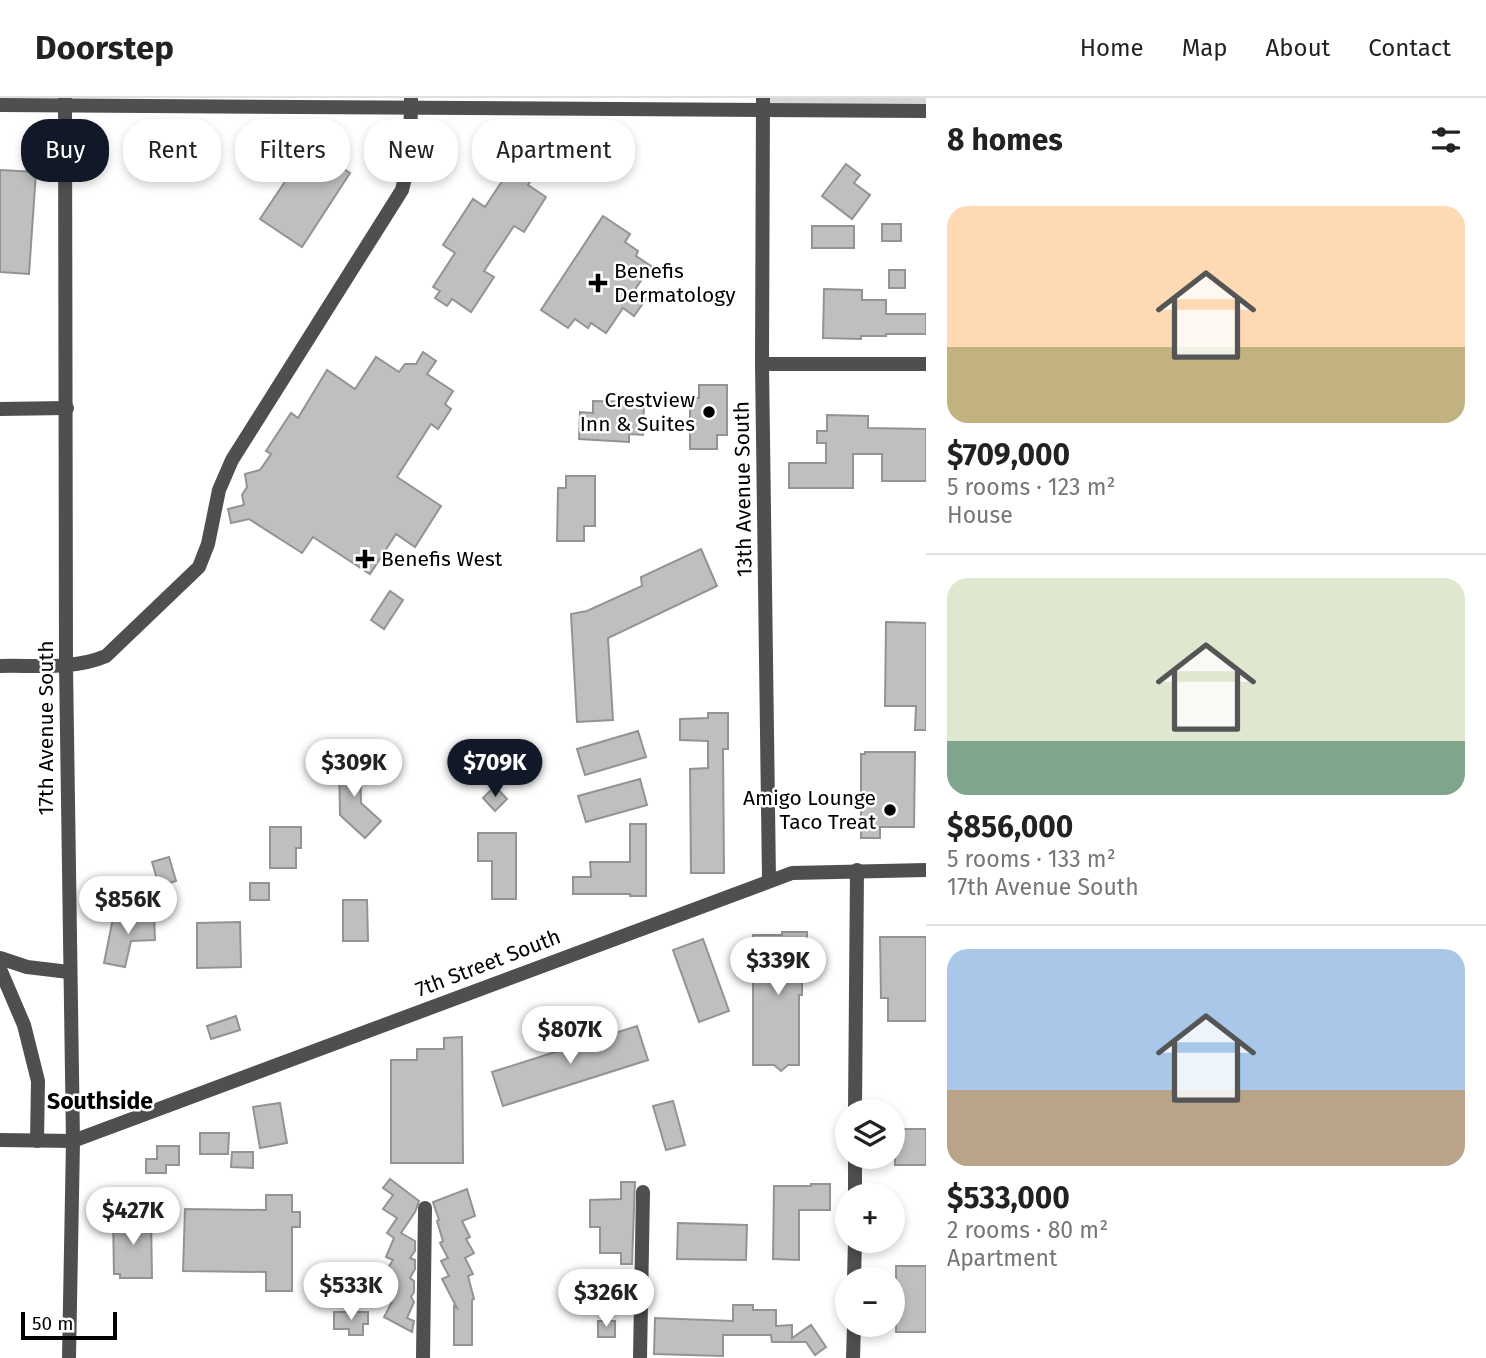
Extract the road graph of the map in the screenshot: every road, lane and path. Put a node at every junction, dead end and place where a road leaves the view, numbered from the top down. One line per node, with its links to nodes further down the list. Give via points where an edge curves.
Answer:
1 (204, 101): 2 (street); 3 (street)
2 (64, 102): 7 (street); 11 (street, 17th Avenue South)
3 (305, 102): 4 (street)
4 (411, 103): 5 (street); 13 (street, via 410,158 402,190 232,460 219,489 199,566 106,656)
5 (660, 104): 6 (street)
6 (763, 104): 8 (street); 9 (street, 13th Avenue South)
7 (0, 105)
8 (926, 111)
9 (762, 364): 10 (street); 17 (street, 13th Avenue South)
10 (926, 364)
11 (67, 408): 12 (street); 13 (street, 17th Avenue South)
12 (0, 409)
13 (66, 665): 14 (street); 20 (street, 17th Avenue South)
14 (0, 666)
15 (857, 870): 16 (street, 7th Street South); 17 (street, 7th Street South, via 792,873); 21 (street)
16 (926, 870)
17 (769, 880): 24 (street, 7th Street South)
18 (0, 958): 20 (street)
19 (0, 969): 23 (street, via 24,1025 38,1082)
20 (69, 972): 24 (street, 17th Avenue South)
21 (855, 1099)
22 (0, 1140): 23 (street)
23 (37, 1141): 24 (street)
24 (73, 1141): 28 (street, 17th Avenue South)
25 (643, 1192): 30 (street)
26 (425, 1208): 29 (street)
27 (854, 1337): 31 (street)
28 (69, 1358)
29 (423, 1358)
30 (640, 1358)
31 (853, 1358)

